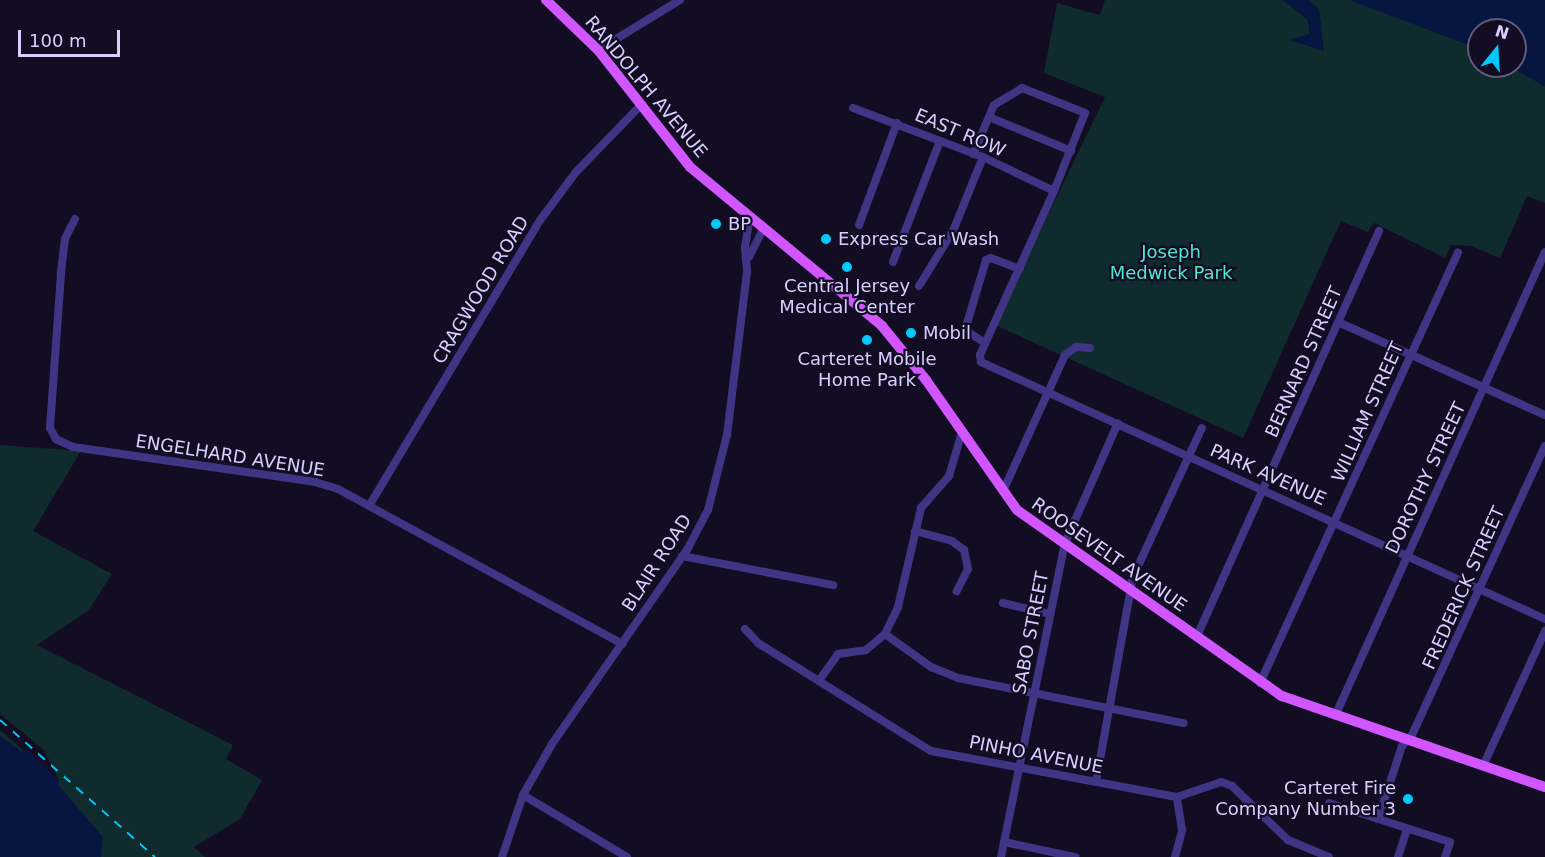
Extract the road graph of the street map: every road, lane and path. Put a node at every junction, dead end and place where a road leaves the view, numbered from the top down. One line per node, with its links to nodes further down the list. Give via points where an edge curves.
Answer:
1 (546, 0): 3 (main road, RANDOLPH AVENUE)
2 (680, 0): 3 (street)
3 (598, 50): 4 (main road, RANDOLPH AVENUE)
4 (640, 106): 13 (main road, RANDOLPH AVENUE, via 690,167); 38 (street, CRAGWOOD ROAD, via 576,172 544,214)
5 (853, 108): 7 (street, EAST ROW)
6 (989, 117): 9 (street); 9 (street, via 994,105 1022,88 1085,113); 10 (street)
7 (897, 123): 8 (street, EAST ROW); 15 (street)
8 (940, 141): 10 (street, EAST ROW); 21 (street)
9 (1071, 152): 12 (street)
10 (973, 154): 11 (street, EAST ROW)
11 (983, 157): 12 (street, EAST ROW); 23 (street, via 953,231)
12 (1054, 191): 22 (street)
13 (750, 217): 16 (main road, ROOSEVELT AVENUE); 20 (street, BLAIR ROAD, via 745,247)
14 (75, 219): 38 (street, ENGELHARD AVENUE, via 65,239 61,274 50,428 56,439 73,447 315,482 338,489)
15 (859, 225)
16 (764, 228): 20 (street); 33 (main road, ROOSEVELT AVENUE, via 882,326)
17 (1379, 231): 24 (street, BERNARD STREET)
18 (1458, 252): 27 (street, WILLIAM STREET)
19 (1545, 252): 28 (street, DOROTHY STREET)
20 (749, 257): 42 (street, BLAIR ROAD, via 724,461 708,510)
21 (893, 262)
22 (1020, 270): 25 (street); 25 (street, via 986,260 965,330)
23 (919, 286)
24 (1338, 322): 27 (street); 36 (street, BERNARD STREET)
25 (985, 343): 29 (street, PARK AVENUE, via 980,358)
26 (1090, 348): 29 (street, via 1083,345 1070,349)
27 (1410, 355): 28 (street); 39 (street, WILLIAM STREET)
28 (1485, 388): 30 (street); 43 (street, DOROTHY STREET)
29 (1048, 392): 31 (street, PARK AVENUE); 37 (street)
30 (1545, 415)
31 (1118, 423): 35 (street, PARK AVENUE); 41 (street, SABO STREET)
32 (1202, 428): 35 (street)
33 (962, 432): 37 (main road, ROOSEVELT AVENUE); 40 (street, via 949,476 921,508)
34 (1545, 446): 45 (street, FREDERICK STREET)
35 (1188, 456): 36 (street, PARK AVENUE); 47 (street, via 1133,577)
36 (1263, 490): 39 (street, PARK AVENUE); 54 (street, BERNARD STREET)
37 (1002, 493): 41 (main road, ROOSEVELT AVENUE, via 1017,510)
38 (369, 507): 55 (street, ENGELHARD AVENUE)
39 (1335, 522): 43 (street, PARK AVENUE); 57 (street, WILLIAM STREET)
40 (915, 531): 46 (street, via 952,541 964,550 968,569); 53 (street, via 898,607)
41 (1065, 543): 47 (main road, ROOSEVELT AVENUE); 49 (street, SABO STREET)
42 (682, 556): 44 (street); 55 (street, BLAIR ROAD)
43 (1406, 557): 45 (street, PARK AVENUE); 60 (street, DOROTHY STREET)
44 (833, 585)
45 (1479, 590): 50 (street, PARK AVENUE); 62 (street, FREDERICK STREET)
46 (957, 591)
47 (1132, 591): 54 (main road, ROOSEVELT AVENUE); 59 (street)
48 (1003, 603): 49 (street)
49 (1050, 614): 58 (street, SABO STREET)
50 (1545, 619)
51 (745, 628): 56 (street, PINHO AVENUE, via 758,643)
52 (1545, 631): 63 (street)
53 (885, 634): 56 (street, via 866,650 838,654); 58 (street, via 931,667 958,678)
54 (1197, 636): 57 (main road, ROOSEVELT AVENUE)
55 (622, 644): 67 (street, BLAIR ROAD, via 552,744)
56 (820, 679): 64 (street, PINHO AVENUE, via 925,748)
57 (1260, 683): 60 (main road, ROOSEVELT AVENUE, via 1288,699)
58 (1035, 693): 59 (street); 64 (street, SABO STREET)
59 (1108, 708): 61 (street); 65 (street)
60 (1335, 716): 62 (main road, ROOSEVELT AVENUE)
61 (1184, 723)
62 (1407, 741): 63 (main road, ROOSEVELT AVENUE); 70 (street, FREDERICK STREET, via 1400,750)
63 (1484, 766): 66 (main road, ROOSEVELT AVENUE)
64 (1019, 768): 65 (street, PINHO AVENUE); 72 (street, SABO STREET)
65 (1096, 782): 68 (street, PINHO AVENUE)
66 (1545, 787)
67 (523, 795): 73 (street, BLAIR ROAD); 74 (street)
68 (1177, 797): 77 (street, via 1182,830); 78 (street, via 1214,783 1232,786 1288,840)
69 (1329, 803): 70 (street)
70 (1378, 819): 71 (street)
71 (1407, 829): 79 (street); 80 (street, via 1450,842)
72 (1004, 842): 75 (street, SABO STREET); 76 (street)
73 (502, 857)
74 (627, 857)
75 (1001, 857)
76 (1075, 857)
77 (1175, 857)
78 (1329, 857)
79 (1398, 857)
80 (1445, 857)

